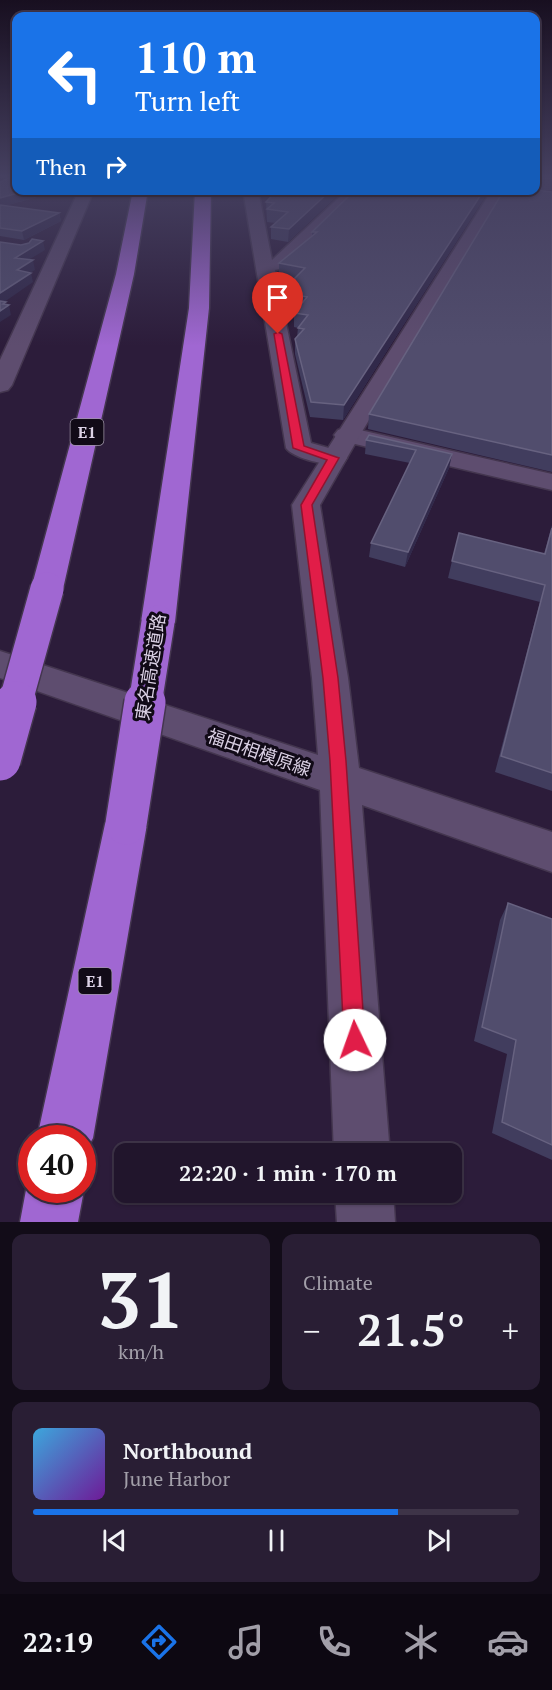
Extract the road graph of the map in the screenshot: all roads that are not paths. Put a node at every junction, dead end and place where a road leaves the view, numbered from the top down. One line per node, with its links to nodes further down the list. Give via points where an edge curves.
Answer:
1 (68, 232): 8 (street)
2 (132, 232): 12 (highway, E1, bridge, via 47,589)
3 (202, 232): 15 (highway, 東名高速道路 / E1, bridge, via 200,308 158,622 126,824)
4 (259, 232): 7 (street)
5 (312, 232): 7 (street, via 279,264)
6 (477, 232): 9 (street)
7 (266, 267): 9 (street, via 299,448)
8 (0, 385)
9 (340, 447): 10 (street); 13 (street, via 306,505)
10 (552, 482)
11 (0, 664): 13 (street, 福田相模原線)
12 (0, 760)
13 (340, 782): 14 (street, 福田相模原線); 16 (street)
14 (552, 852)
15 (68, 1125)
16 (361, 1143)
17 (53, 1203): 19 (highway)
18 (365, 1203): 20 (street)
19 (49, 1222)
20 (366, 1222)

